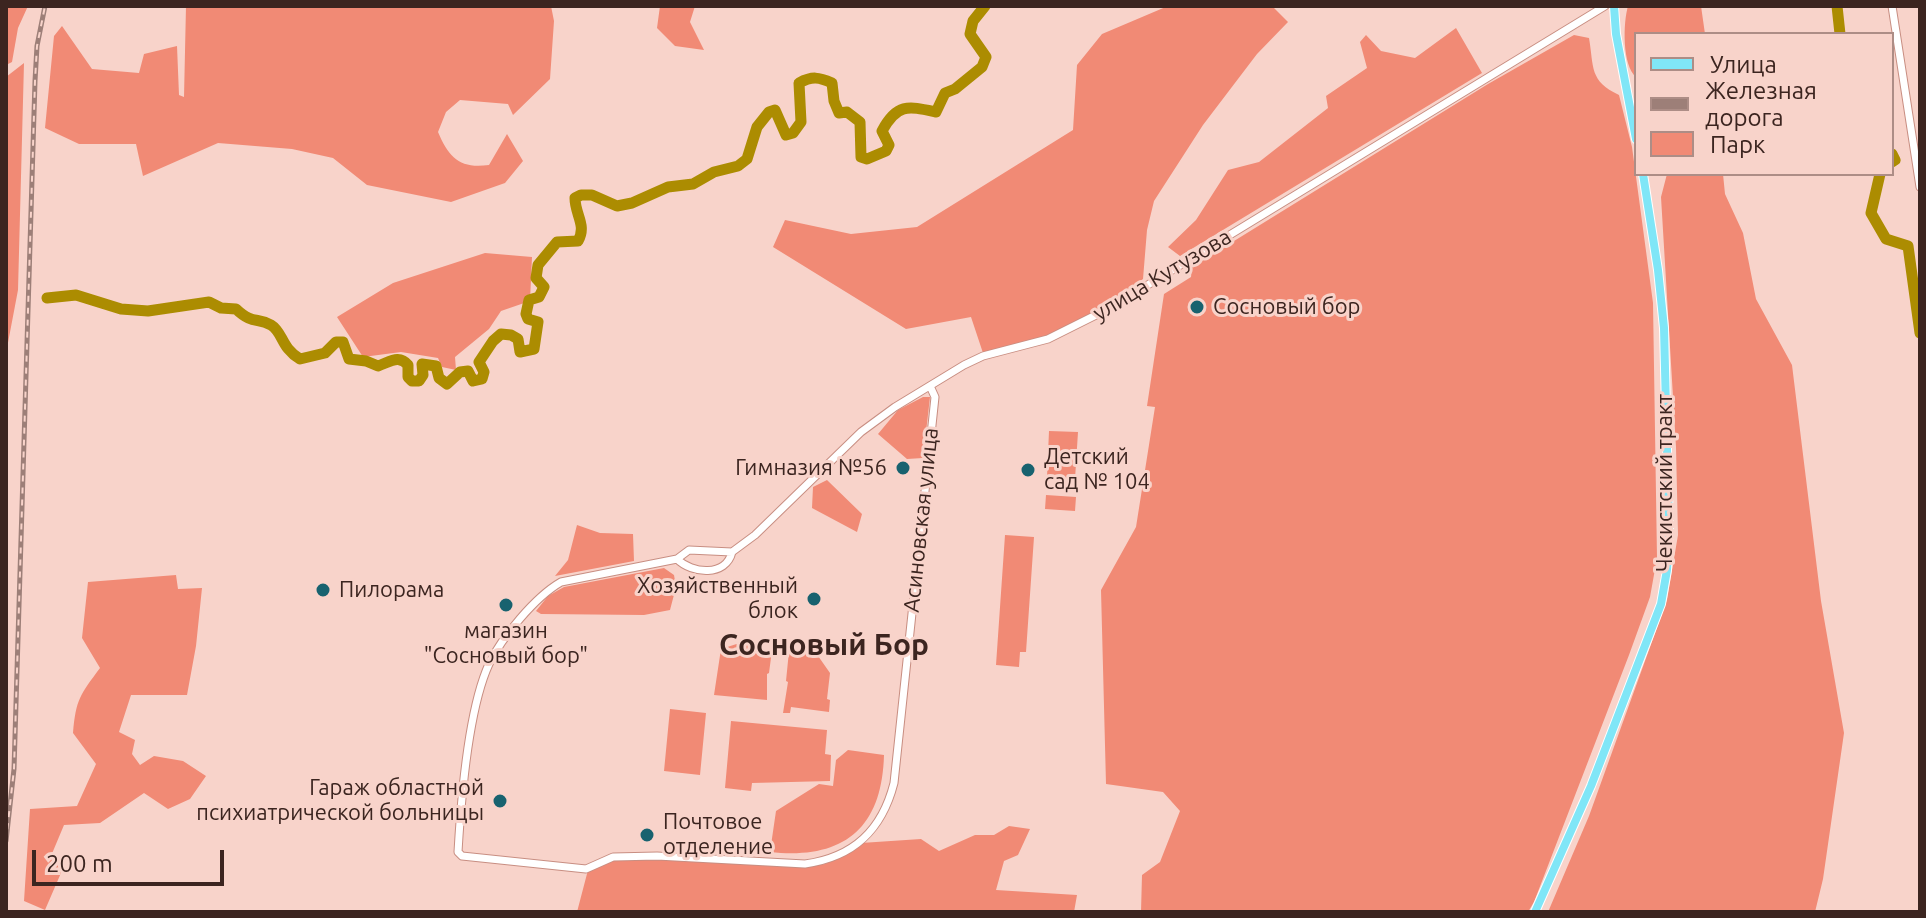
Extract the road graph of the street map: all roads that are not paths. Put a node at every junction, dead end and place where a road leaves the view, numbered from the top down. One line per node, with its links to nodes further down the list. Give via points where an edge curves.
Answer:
1 (1605, 6): 7 (street, улица Кутузова, via 1110,308 1048,339 983,356)
2 (1614, 6): 4 (main road)
3 (1892, 6): 6 (street)
4 (1634, 128)
5 (1643, 176): 10 (main road, Чекистский тракт, via 1664,328 1667,570 1661,604 1602,758)
6 (1920, 187)
7 (930, 386): 8 (street, улица Кутузова, via 861,432); 9 (street, Асиновская улица, via 935,397 894,783 873,830 843,853 805,864 613,857 586,869 468,858 458,852 476,707 500,647 545,591 561,582)
8 (732, 552): 9 (street, via 698,549); 9 (street, улица Кутузова, via 726,564 714,570 690,569)
9 (677, 559)
10 (1535, 912)

